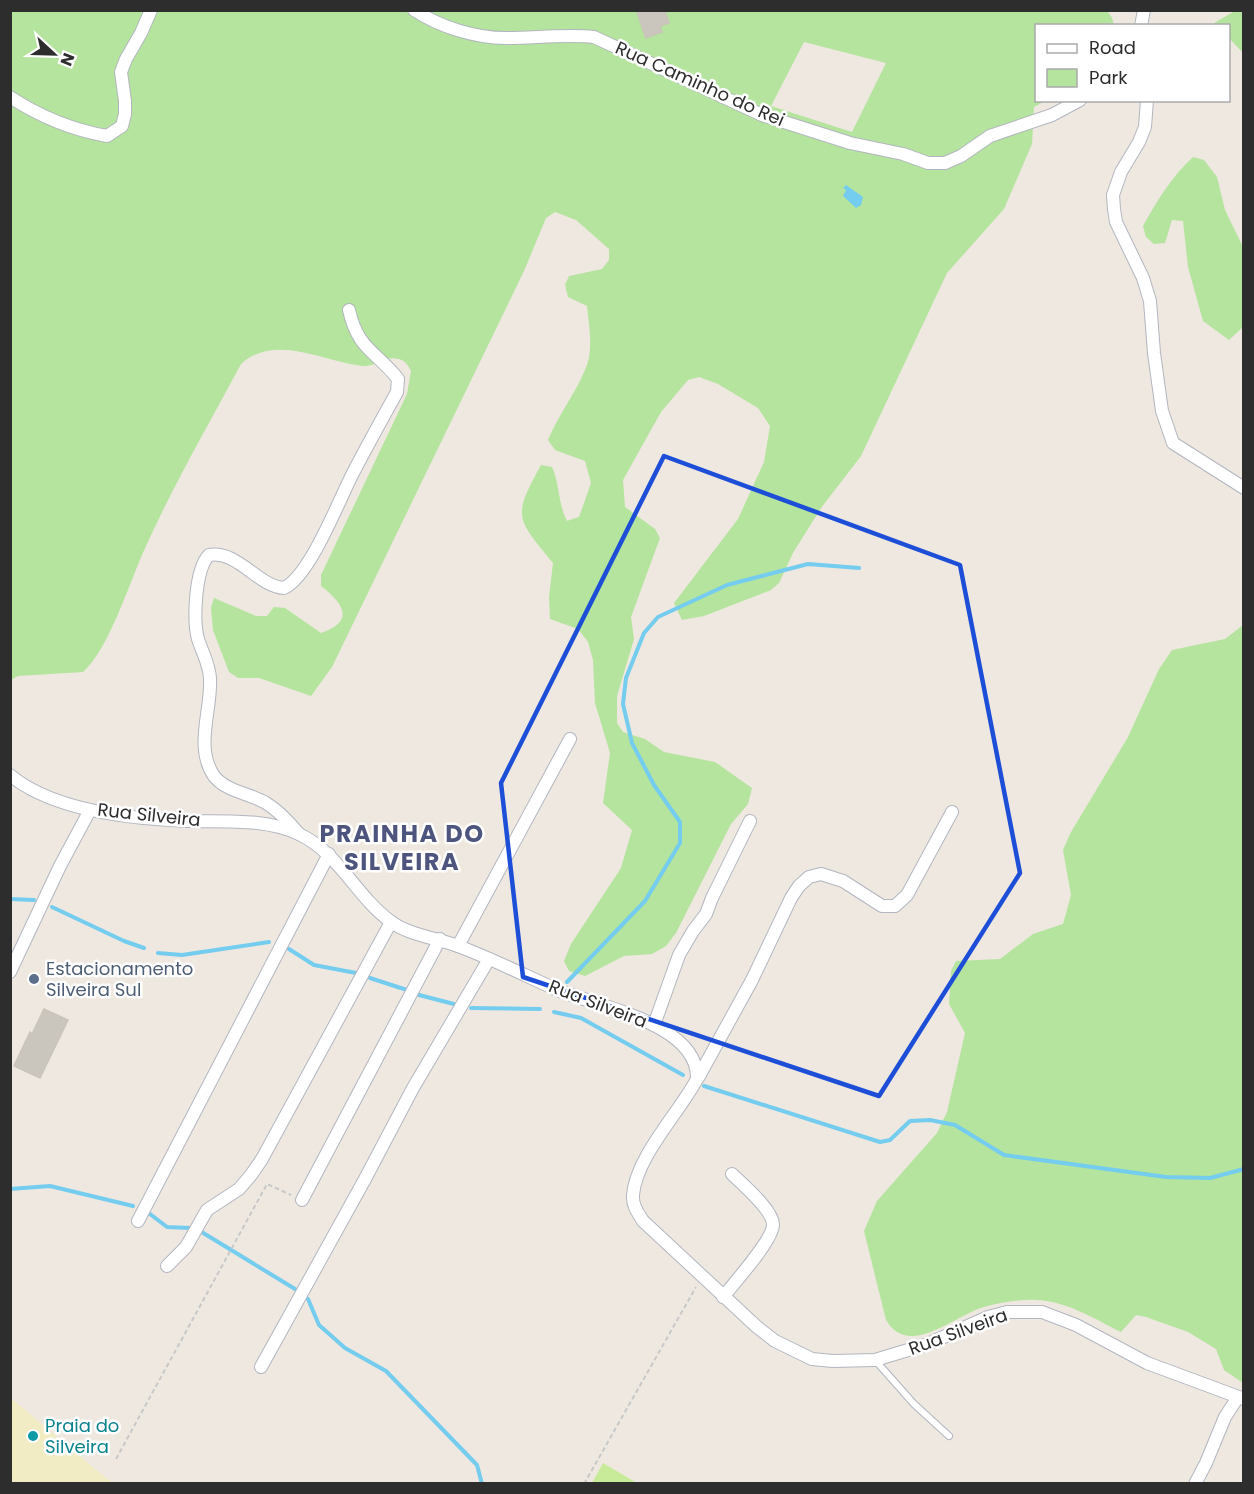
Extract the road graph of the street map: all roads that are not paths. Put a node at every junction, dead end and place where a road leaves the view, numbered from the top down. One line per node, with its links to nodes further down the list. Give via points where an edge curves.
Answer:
1 (151, 10): 3 (street, via 121,72 125,101 122,126 107,136 87,133 49,118)
2 (414, 10): 4 (street, Rua Caminho do Rei, via 438,23 485,36 594,37 762,115 928,163 945,163 990,136 1052,115)
3 (10, 97)
4 (1076, 102)
5 (1147, 102): 7 (street, via 1145,128 1113,195 1116,222 1150,301 1162,411 1173,443)
6 (349, 310): 13 (street, via 360,341 398,379 397,392 320,540 295,580 284,588 230,558 212,554 204,560 197,591 196,630 209,667 204,744 212,772 221,783 267,803)
7 (1244, 488)
8 (570, 739): 17 (street)
9 (10, 775): 10 (street, Rua Silveira, via 36,792)
10 (90, 810): 13 (street, Rua Silveira, via 185,821 261,824); 19 (street)
11 (952, 812): 21 (street, via 907,896 896,906 882,906 843,881 820,874 809,877 800,886)
12 (750, 821): 20 (street, via 706,914 679,956)
13 (299, 834): 14 (street, Rua Silveira)
14 (329, 854): 15 (street, Rua Silveira, via 365,899); 24 (street)
15 (391, 922): 16 (street, Rua Silveira); 25 (street, via 251,1175 239,1189 207,1210 186,1247)
16 (440, 939): 17 (street, Rua Silveira); 23 (street)
17 (458, 946): 18 (street, Rua Silveira)
18 (489, 959): 20 (street, Rua Silveira, via 562,992); 28 (street, via 413,1088)
19 (10, 972)
20 (654, 1025): 21 (street, Rua Silveira, via 687,1049 698,1069)
21 (697, 1080): 26 (street, Rua Silveira, via 644,1162 633,1196 634,1206 643,1221)
22 (732, 1174): 26 (street, via 767,1210 773,1223 772,1236)
23 (302, 1200)
24 (138, 1221)
25 (167, 1266)
26 (723, 1297): 27 (street, Rua Silveira, via 775,1341 812,1359)
27 (875, 1360): 29 (street, Rua Silveira, via 928,1344 988,1317 1007,1312 1042,1312 1076,1325 1147,1363); 30 (lane)
28 (261, 1367)
29 (1241, 1398): 31 (street, via 1225,1417)
30 (949, 1436)
31 (1195, 1484)

